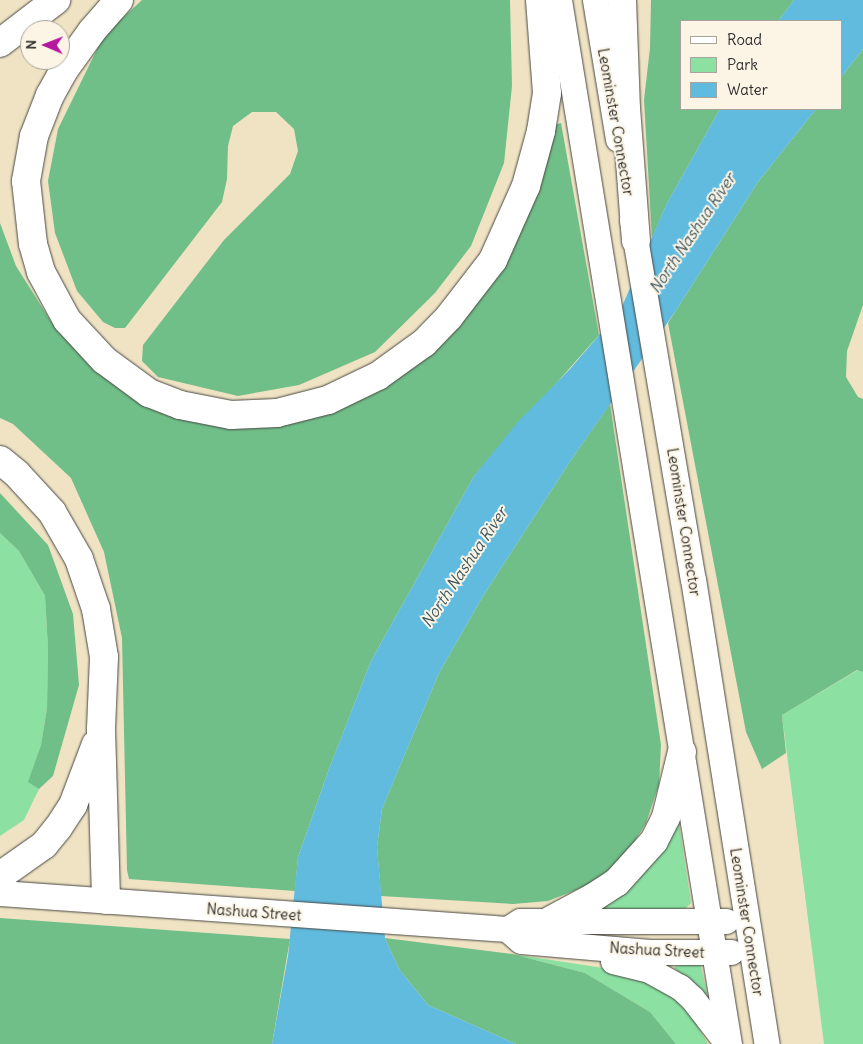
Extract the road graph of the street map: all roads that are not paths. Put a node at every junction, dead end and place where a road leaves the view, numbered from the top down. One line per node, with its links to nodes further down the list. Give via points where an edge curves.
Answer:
1 (56, 0): 7 (highway)
2 (119, 0): 3 (highway, via 64,70 34,136 26,181 33,244 41,272 67,320 104,360 149,392 180,405 231,415 277,413 328,400 378,376 424,343 449,317 493,260 526,186 541,132 547,93)
3 (540, 0)
4 (558, 0): 12 (main road)
5 (595, 0): 8 (main road, Leominster Connector)
6 (622, 0): 8 (highway)
7 (0, 43)
8 (624, 142): 9 (highway)
9 (636, 241): 16 (main road, Leominster Connector)
10 (0, 460): 11 (highway, via 52,512 89,584 104,657)
11 (101, 729): 13 (highway, via 73,805 58,828 44,845); 15 (highway)
12 (682, 752): 17 (highway, via 666,817 654,841 617,882); 18 (main road)
13 (0, 876)
14 (0, 893): 15 (main road, Nashua Street)
15 (106, 900): 19 (main road, Nashua Street, via 442,924)
16 (746, 919): 18 (main road, Nashua Street); 20 (main road, Leominster Connector)
17 (551, 920): 18 (main road, Nashua Street); 19 (main road, Nashua Street, via 520,921)
18 (710, 922): 21 (main road)
19 (514, 935): 21 (main road, Nashua Street, via 650,952); 22 (main road, via 548,952 631,964 665,978 692,998)
20 (751, 951): 21 (main road, Nashua Street); 23 (main road, Leominster Connector)
21 (715, 952): 22 (main road)
22 (728, 1044)
23 (767, 1044)

